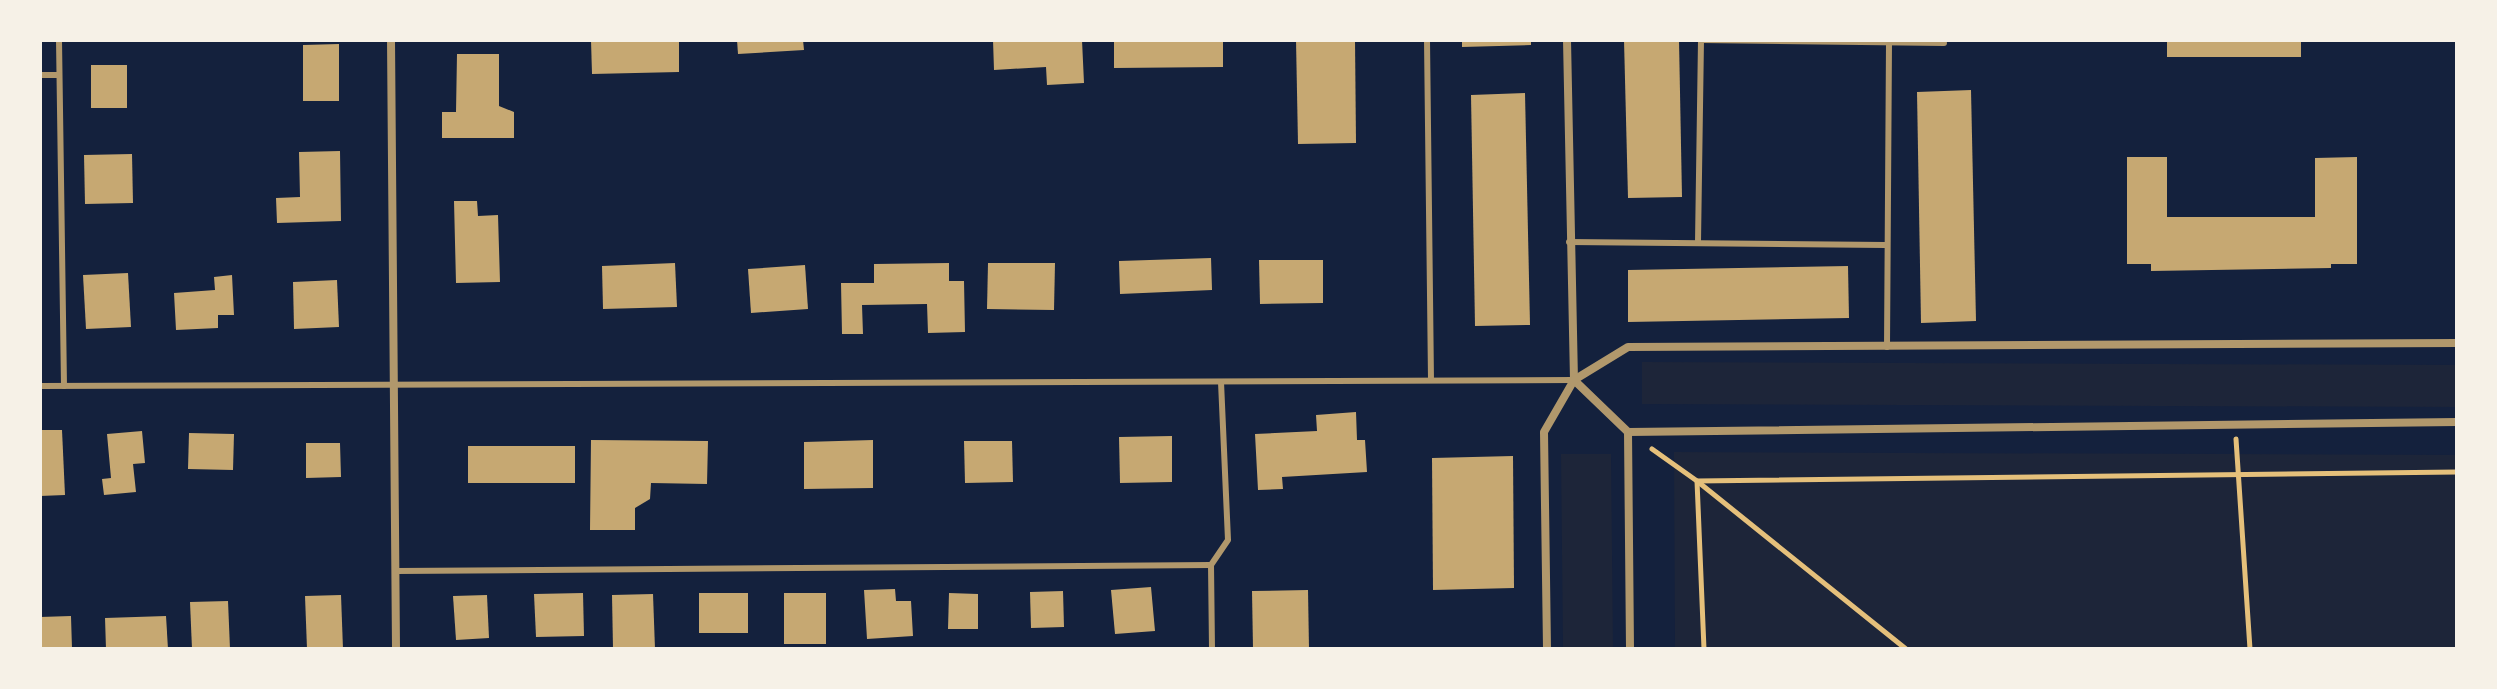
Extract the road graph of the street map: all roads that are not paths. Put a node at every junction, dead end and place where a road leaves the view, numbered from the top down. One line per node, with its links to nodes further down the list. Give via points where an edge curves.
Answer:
1 (59, 40): 9 (lane)
2 (391, 40): 18 (street)
3 (1427, 40): 15 (lane)
4 (1567, 40): 10 (street)
5 (1701, 40): 6 (lane); 11 (lane)
6 (1889, 43): 7 (lane); 12 (lane)
7 (1944, 43)
8 (40, 75): 9 (lane)
9 (59, 75): 20 (lane)
10 (1569, 242): 11 (lane); 16 (street)
11 (1698, 242): 12 (lane)
12 (1886, 245): 14 (lane)
13 (2457, 343): 14 (street)
14 (1887, 347): 16 (street, via 1628,347)
15 (1431, 380): 16 (lane); 17 (lane)
16 (1574, 380): 22 (street); 27 (street, via 1544,432)
17 (1221, 382): 18 (lane); 23 (lane, via 1228,540)
18 (394, 385): 20 (lane); 24 (street)
19 (40, 386): 20 (lane)
20 (64, 386)
21 (2457, 422): 22 (street)
22 (1628, 432): 28 (street)
23 (1211, 565): 24 (lane); 26 (lane)
24 (396, 571): 25 (street)
25 (396, 649)
26 (1212, 649)
27 (1547, 649)
28 (1630, 649)

